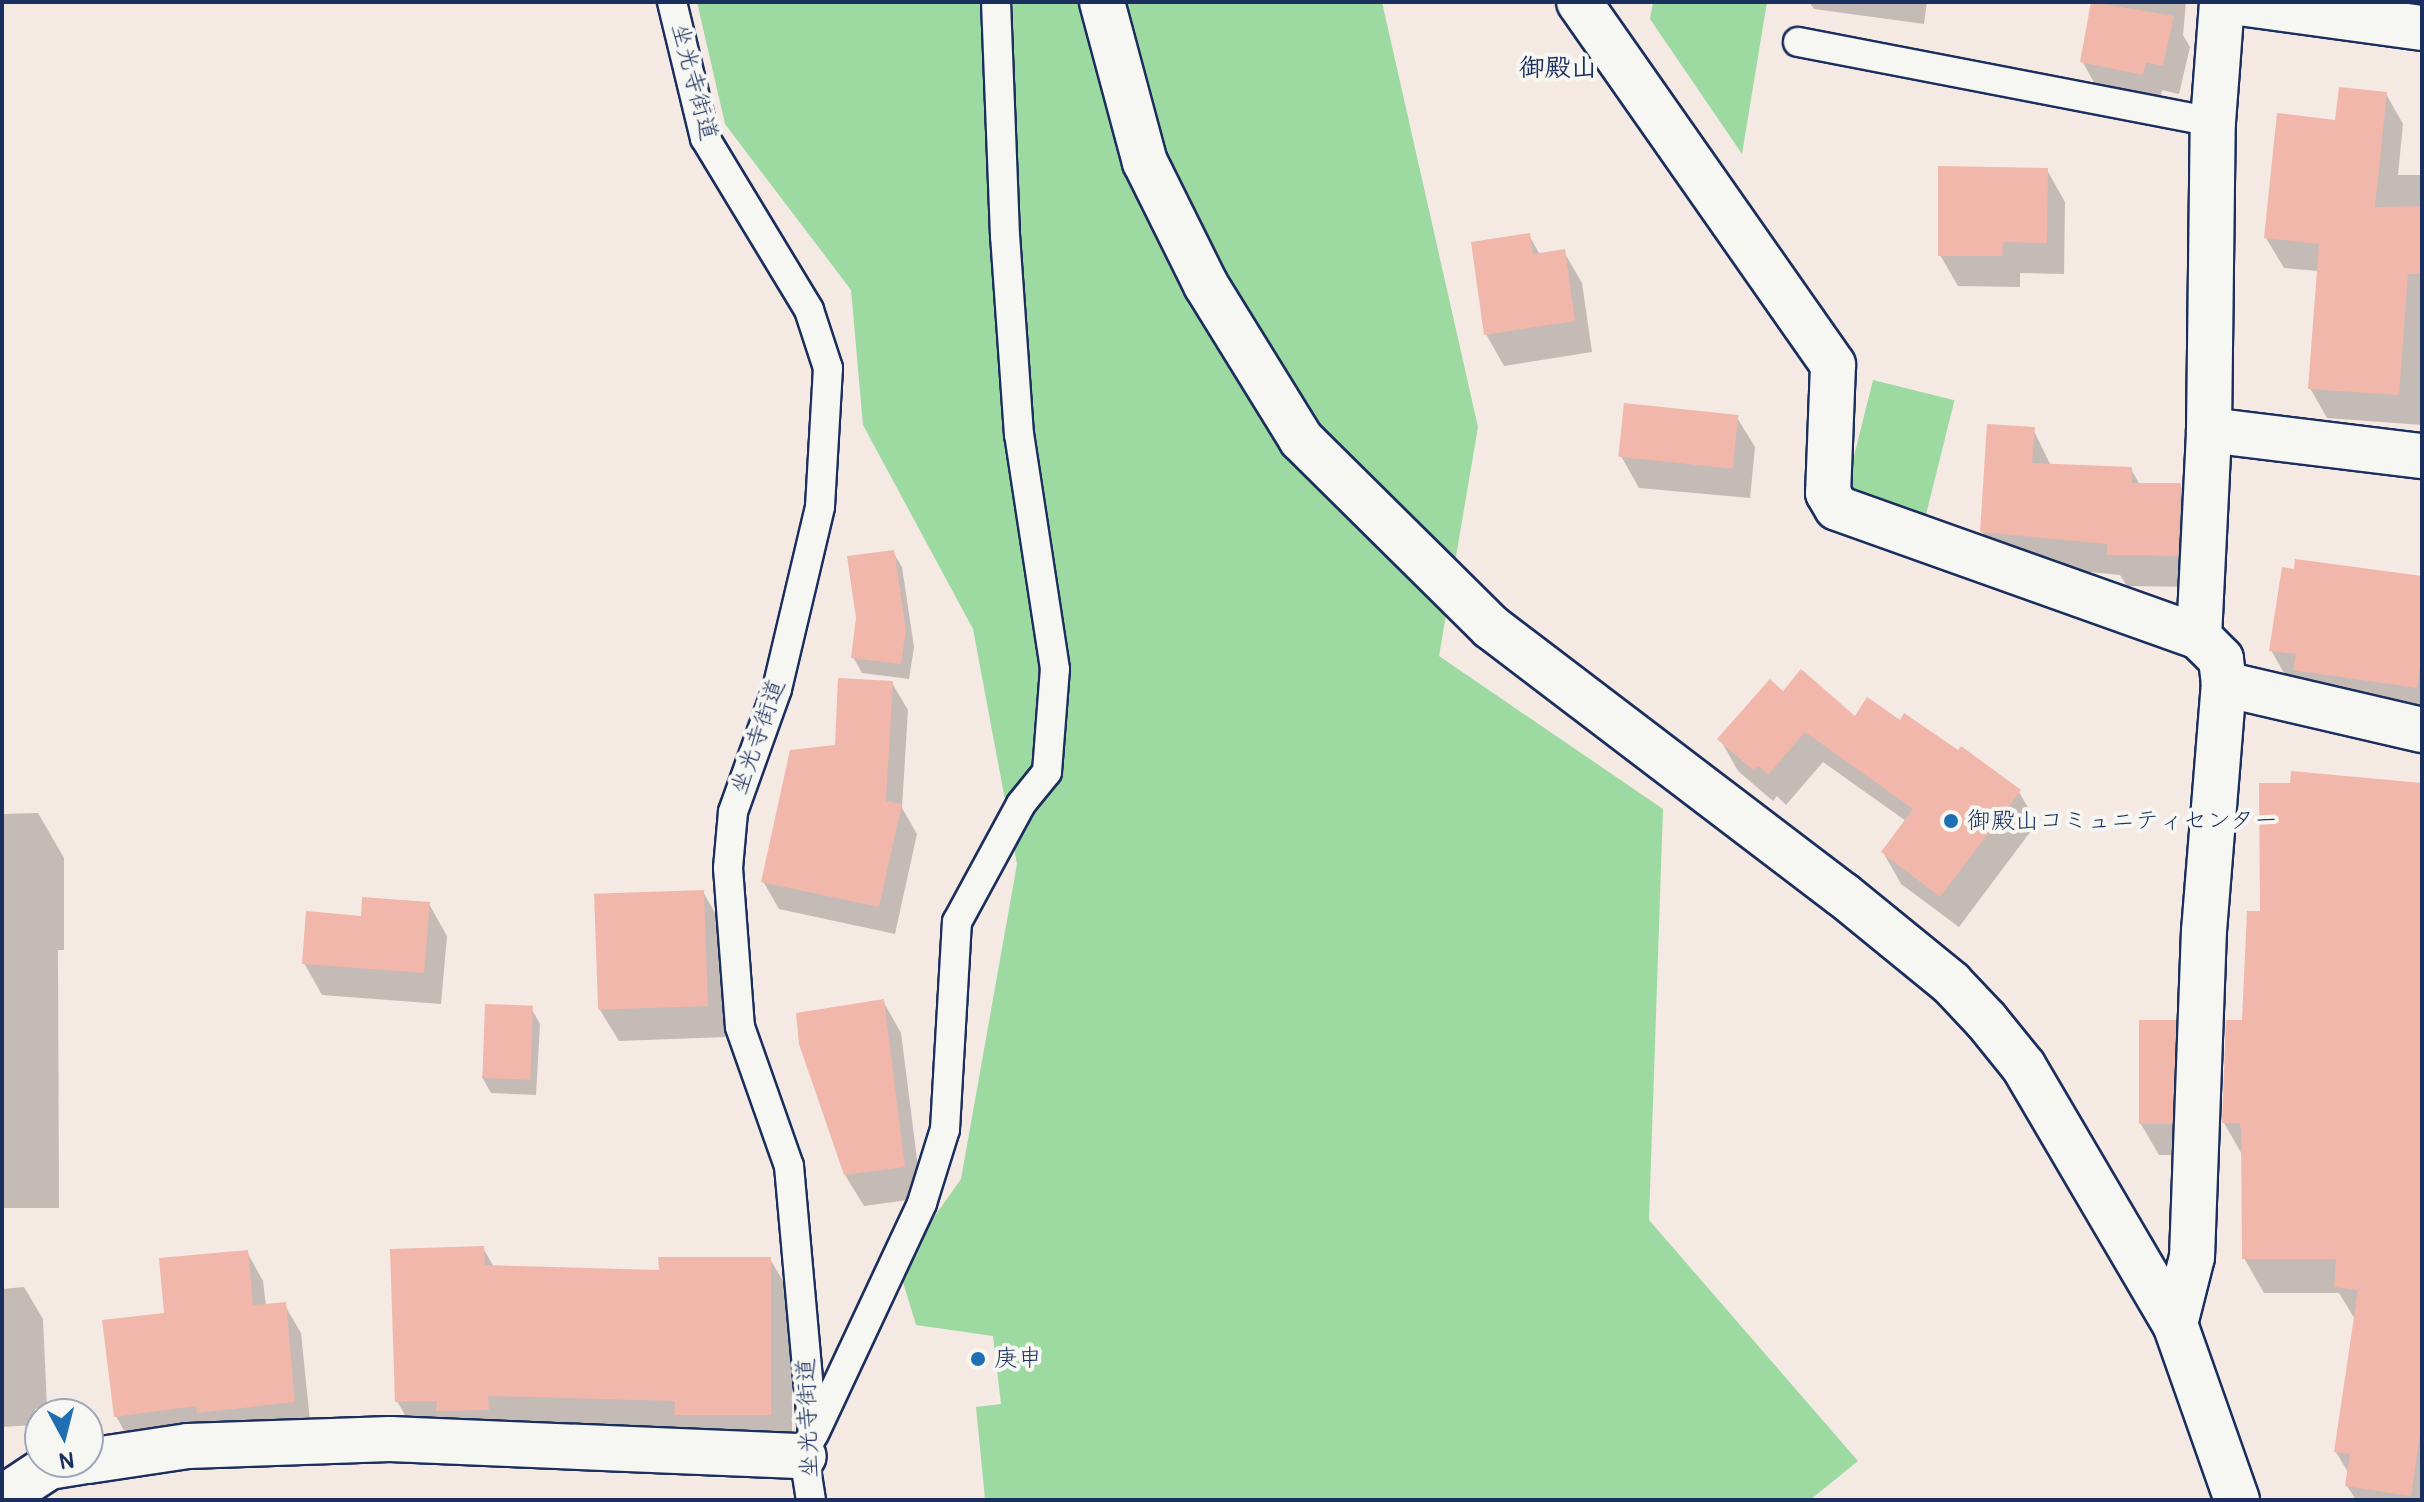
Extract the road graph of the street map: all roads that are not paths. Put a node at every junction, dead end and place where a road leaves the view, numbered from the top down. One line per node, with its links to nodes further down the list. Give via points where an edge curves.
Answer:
1 (672, 2): 17 (lane, 坐光寺街道, via 705,138 809,310 828,368 820,507 777,689 733,812 728,868 740,1027 789,1166)
2 (996, 2): 17 (lane, via 1019,435 1055,669 1047,772 1021,804 957,922 945,1129 922,1203)
3 (1102, 2): 15 (street, via 1145,162 1206,285 1301,439 1491,627 1951,983 2024,1067)
4 (1579, 2): 12 (street, via 1833,365 1828,493 1837,508)
5 (2222, 2): 9 (street)
6 (2232, 2): 7 (street)
7 (2422, 28)
8 (1798, 42): 9 (lane)
9 (2213, 122): 10 (street)
10 (2209, 430): 11 (street); 12 (street)
11 (2422, 456)
12 (2199, 637): 13 (street, via 2221,659)
13 (2224, 684): 14 (street); 15 (street, via 2204,931 2192,1257)
14 (2422, 730)
15 (2175, 1324): 20 (street)
16 (104, 1459): 17 (street, via 188,1446 390,1439)
17 (811, 1476)
18 (32, 1478): 19 (street)
19 (2, 1498)
20 (2237, 1500)

